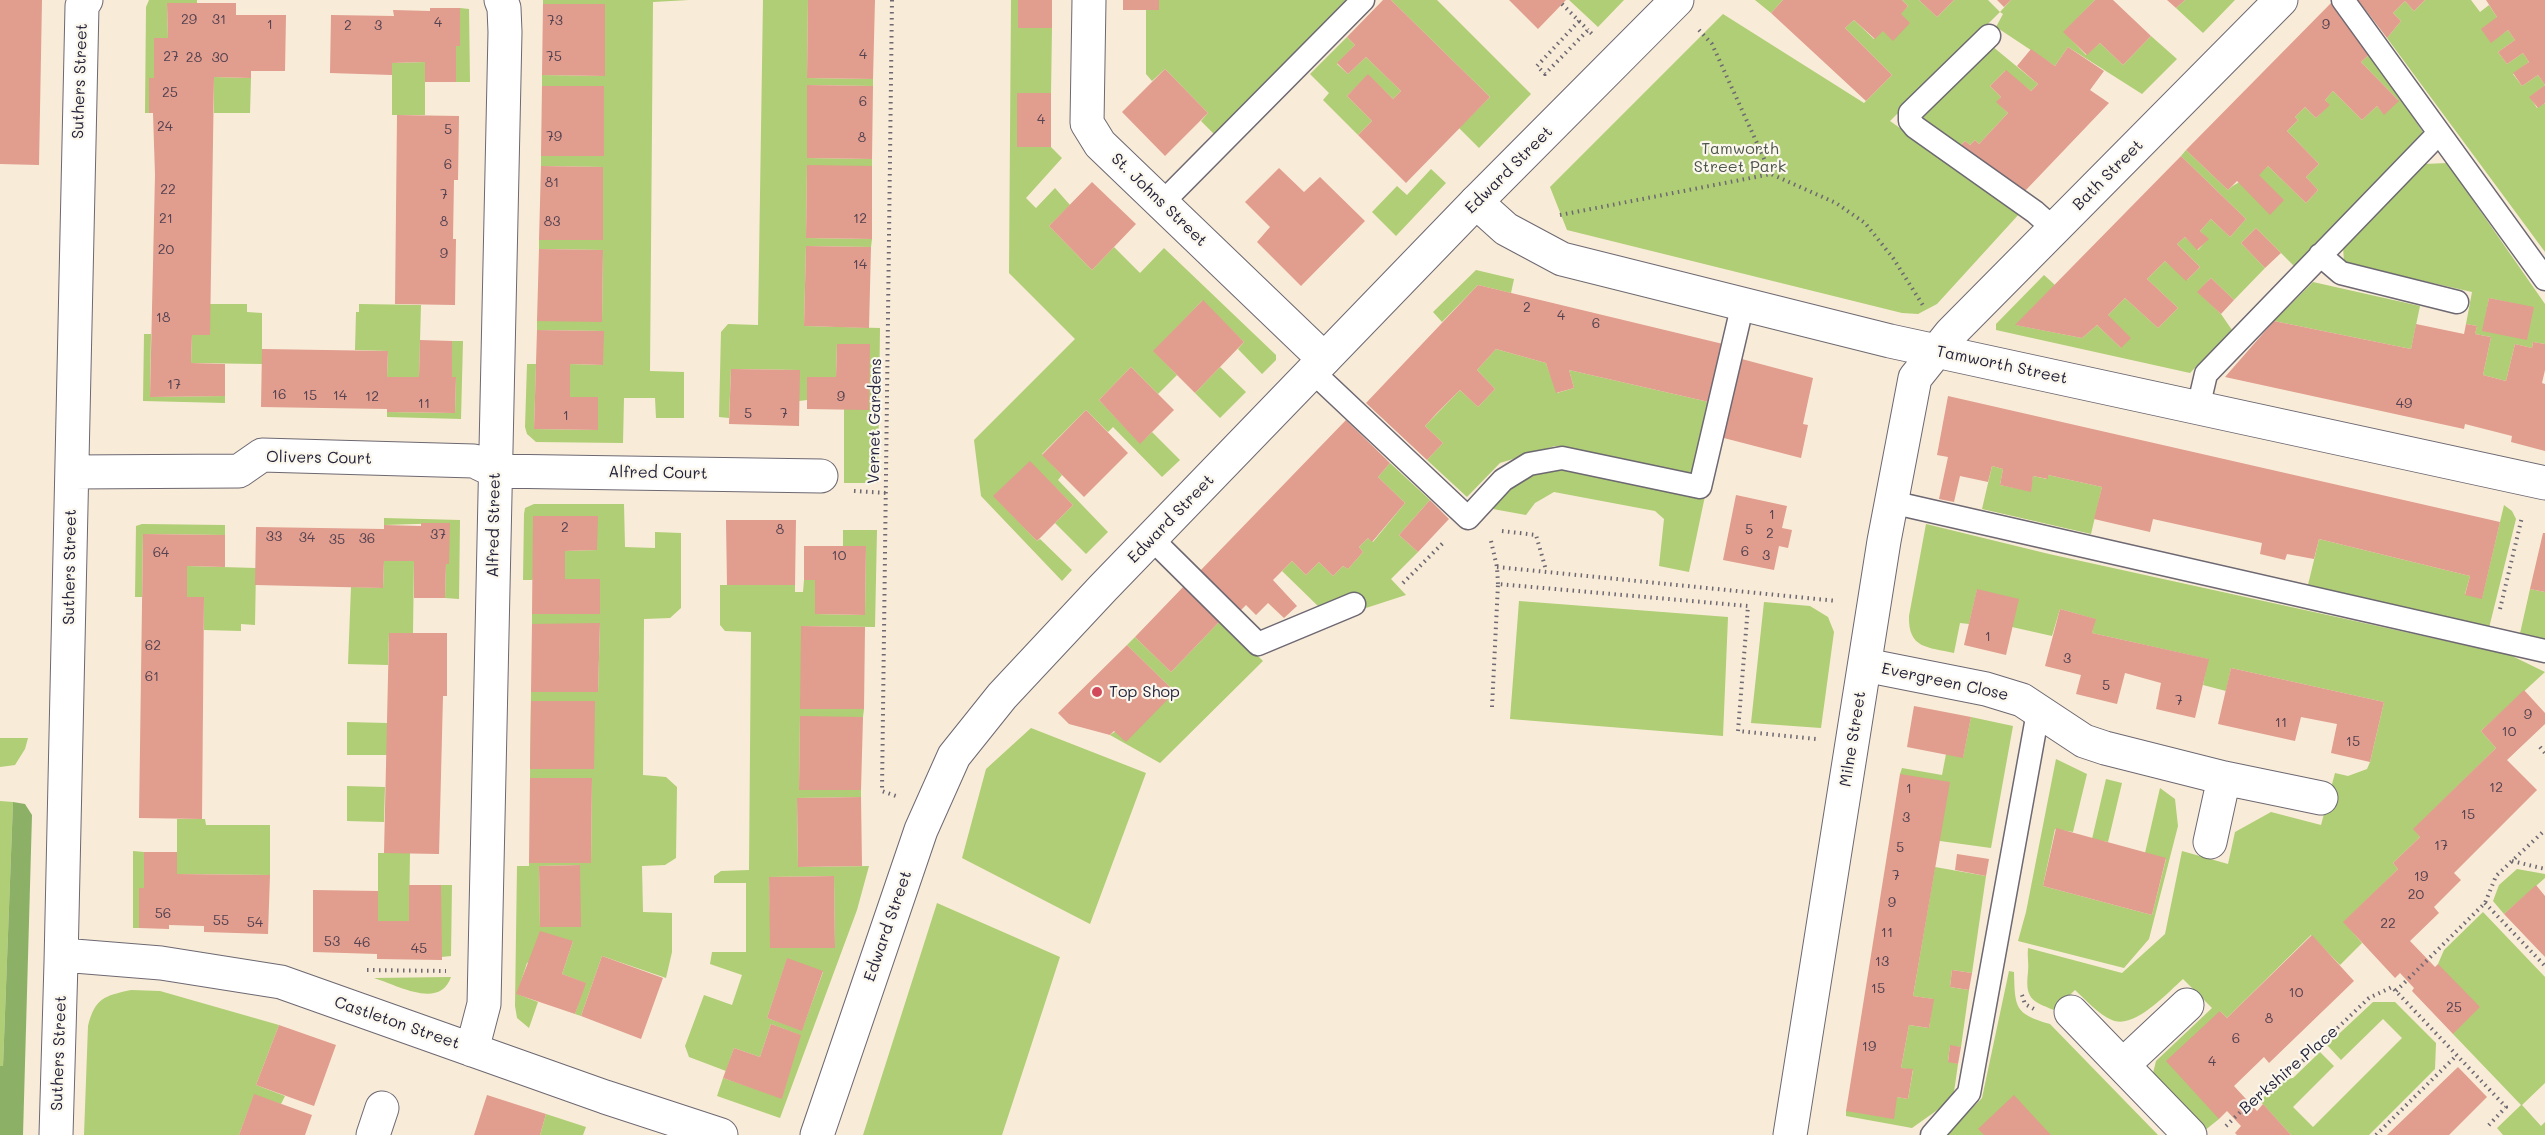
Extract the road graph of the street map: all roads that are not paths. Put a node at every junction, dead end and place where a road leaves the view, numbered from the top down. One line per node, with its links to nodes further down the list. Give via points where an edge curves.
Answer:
1 (86, 0): 21 (street, Suthers Street, via 82,6)
2 (501, 0): 20 (street, Alfred Street, via 505,32)
3 (1089, 0): 11 (street, St. Johns Street, via 1087,123 1100,144)
4 (1363, 0): 11 (lane)
5 (1677, 0): 10 (street, Edward Street)
6 (2281, 0): 12 (street, Bath Street)
7 (2343, 0): 9 (lane)
8 (1989, 36): 12 (lane, via 1910,113 1910,120)
9 (2439, 133): 13 (lane); 14 (lane)
10 (1476, 202): 16 (street, Tamworth Street, via 1506,229 1563,259); 18 (street, Edward Street)
11 (1162, 203): 18 (street, St. Johns Street)
12 (2054, 229): 17 (street, Bath Street)
13 (2320, 255): 15 (lane, via 2341,273); 19 (lane, via 2206,374)
14 (2545, 279)
15 (2457, 302)
16 (1743, 303): 17 (street, Tamworth Street); 18 (lane, via 1700,487 1562,458 1529,465 1503,480 1468,518)
17 (1936, 351): 19 (street, Tamworth Street); 24 (street, Milne Street, via 1916,375)
18 (1318, 365): 25 (street, Edward Street)
19 (2198, 408): 23 (street, Tamworth Street)
20 (495, 471): 21 (street, Olivers Court, via 474,461 262,455 239,471); 22 (street, Alfred Court); 36 (street, Alfred Street, via 484,1004)
21 (72, 472): 33 (street, Suthers Street)
22 (822, 476)
23 (2545, 483)
24 (1891, 502): 27 (lane); 28 (street, Milne Street)
25 (1152, 539): 26 (lane, via 1258,644); 41 (street, Edward Street, via 1002,696 954,756 930,809)
26 (1354, 604)
27 (2545, 651)
28 (1865, 665): 29 (street, Evergreen Close, via 1986,689 2022,700); 38 (street, Milne Street)
29 (2038, 712): 30 (street, Evergreen Close, via 2084,741); 42 (lane, via 1969,1093)
30 (2224, 778): 31 (street, Evergreen Close); 32 (street)
31 (2321, 798)
32 (2210, 842)
33 (62, 954): 36 (street, Castleton Street, via 161,963 281,982); 39 (street, Suthers Street)
34 (2187, 1005): 37 (street)
35 (2071, 1012): 37 (street)
36 (472, 1050): 40 (street, Castleton Street)
37 (2123, 1065): 43 (street)
38 (1799, 1134)
39 (56, 1135)
40 (721, 1135)
41 (817, 1135)
42 (1932, 1135)
43 (2190, 1135)

